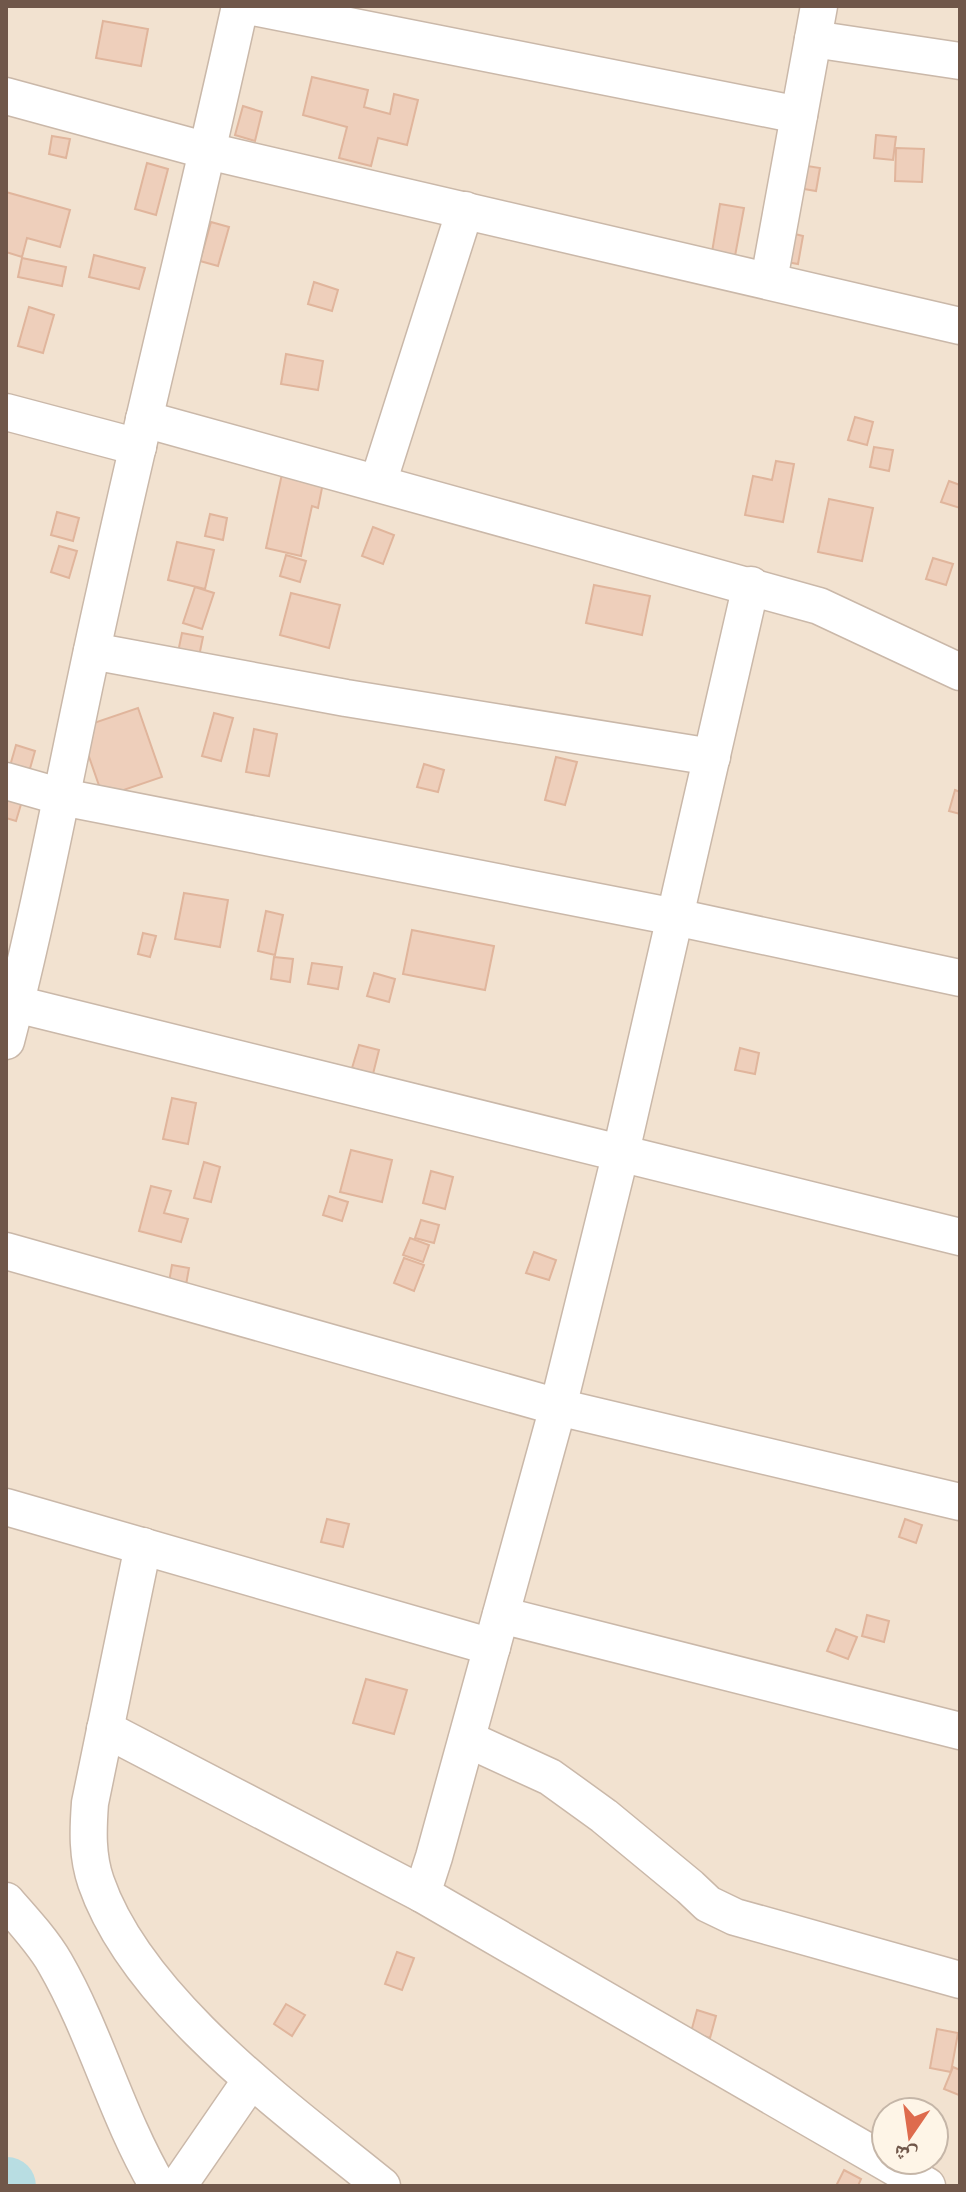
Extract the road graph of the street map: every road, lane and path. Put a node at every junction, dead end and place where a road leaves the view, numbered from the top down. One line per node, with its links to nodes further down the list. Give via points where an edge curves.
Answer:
1 (240, 6): 7 (street)
2 (248, 6): 6 (street)
3 (816, 22): 4 (street); 6 (street)
4 (960, 61)
5 (6, 96): 7 (street)
6 (799, 115): 9 (street)
7 (208, 151): 8 (street); 12 (street)
8 (465, 210): 9 (street); 13 (street)
9 (769, 280): 10 (street)
10 (960, 326)
11 (6, 412): 12 (street)
12 (141, 433): 13 (street); 15 (street)
13 (378, 483): 14 (street)
14 (751, 585): 16 (street, via 819,606); 17 (street)
15 (92, 651): 17 (street); 19 (street)
16 (960, 672)
17 (712, 757): 20 (street)
18 (6, 781): 19 (street)
19 (62, 797): 20 (street); 22 (street)
20 (675, 917): 21 (street); 24 (street)
21 (960, 978)
22 (16, 1004): 23 (street); 24 (street)
23 (6, 1041)
24 (621, 1152): 25 (street); 27 (street)
25 (960, 1237)
26 (6, 1251): 27 (street)
27 (558, 1407): 28 (street); 31 (street)
28 (960, 1502)
29 (6, 1507): 30 (street)
30 (143, 1546): 31 (street); 32 (street)
31 (497, 1631): 33 (street); 34 (street)
32 (105, 1729): 35 (street); 38 (street, via 87,1841 95,1881 145,1968)
33 (960, 1731)
34 (467, 1739): 35 (street); 37 (street, via 550,1777 721,1911)
35 (422, 1894): 42 (street)
36 (6, 1901): 39 (street, via 54,1961)
37 (960, 1980)
38 (251, 2080): 40 (street); 41 (street)
39 (158, 2186)
40 (178, 2186)
41 (382, 2186)
42 (927, 2186)

